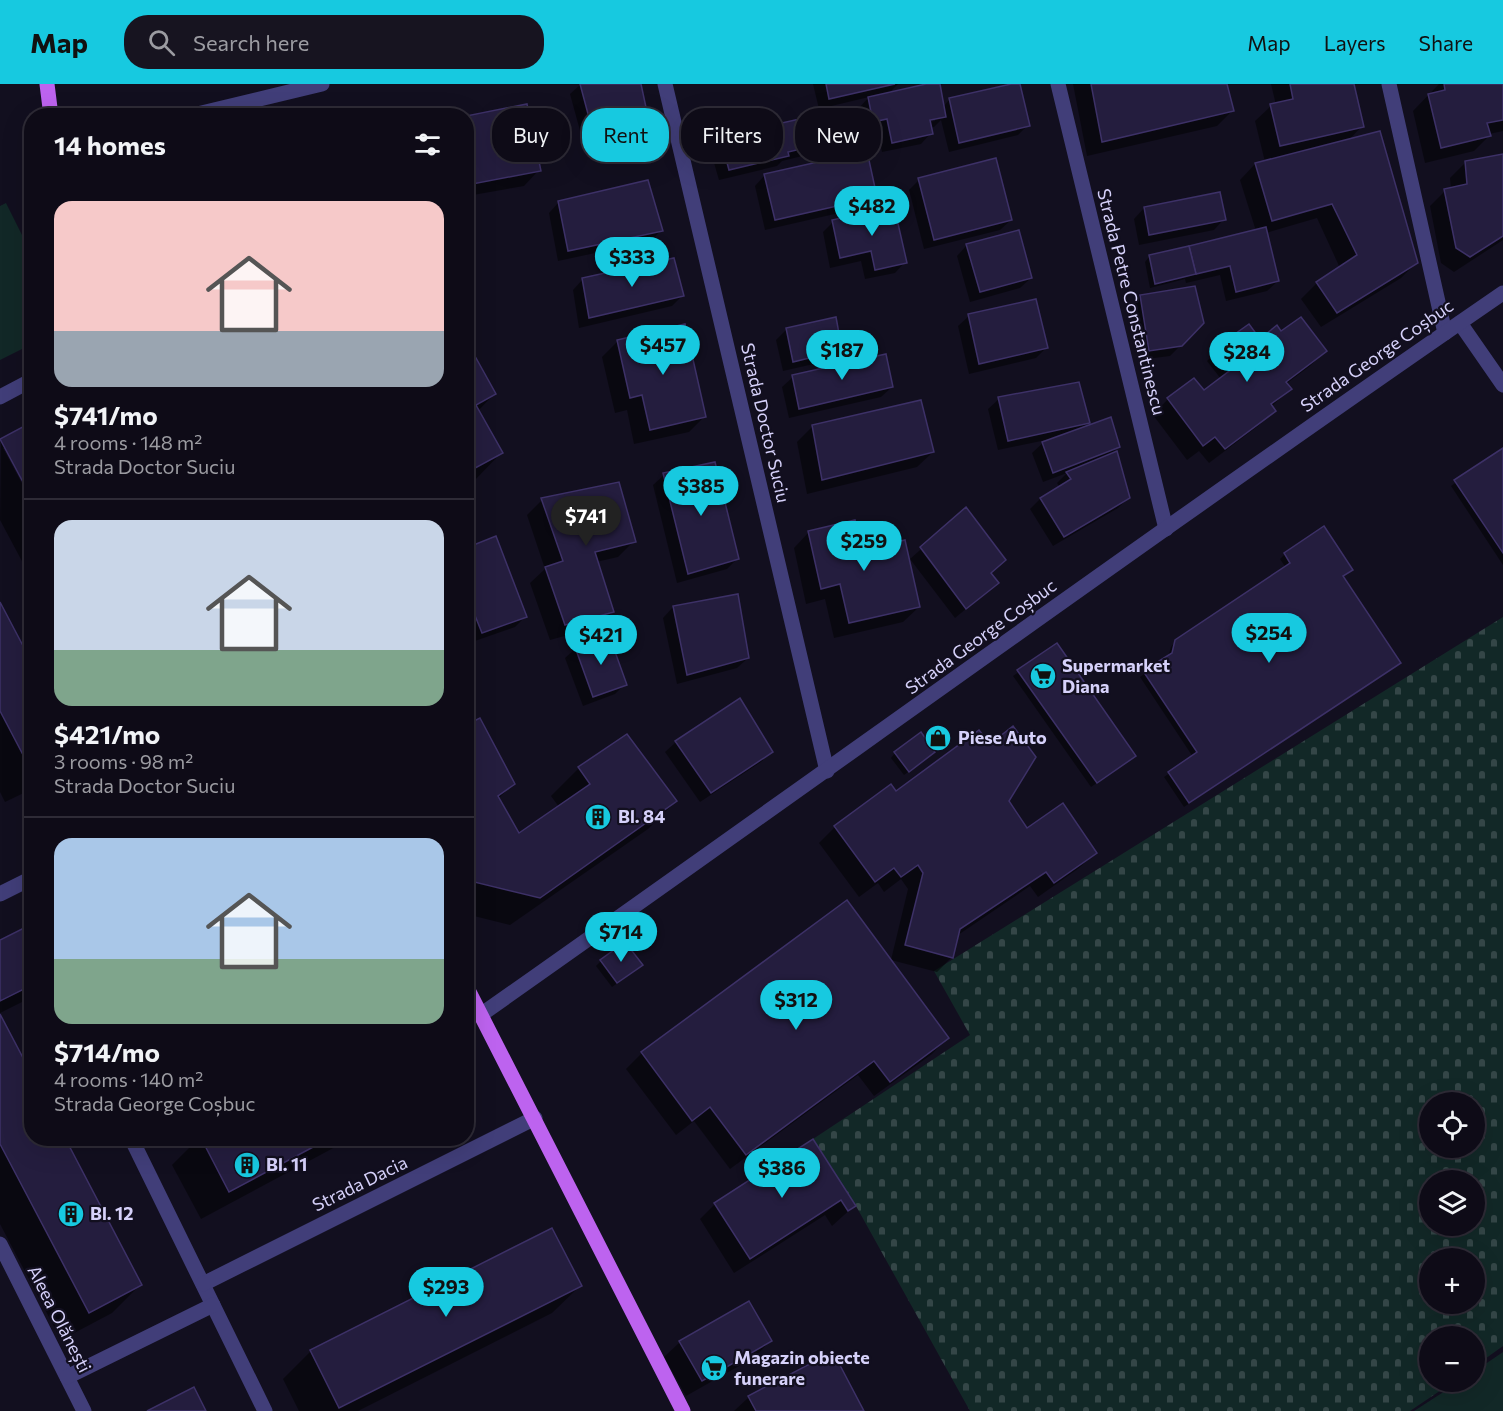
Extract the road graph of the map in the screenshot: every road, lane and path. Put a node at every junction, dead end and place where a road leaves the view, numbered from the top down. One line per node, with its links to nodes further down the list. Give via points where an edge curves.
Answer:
1 (47, 84): 6 (main road)
2 (322, 84): 7 (street)
3 (665, 84): 15 (street, Strada Doctor Suciu)
4 (1058, 84): 14 (street, Strada Petre Constantinescu)
5 (1389, 84): 10 (street)
6 (50, 108)
7 (222, 108)
8 (1503, 293): 9 (street, Strada George Coșbuc)
9 (1460, 323): 10 (street, Strada George Coșbuc); 12 (street)
10 (1445, 333): 14 (street, Strada George Coșbuc)
11 (24, 384): 13 (street)
12 (1503, 385)
13 (0, 397)
14 (1166, 529): 15 (street, Strada George Coșbuc)
15 (827, 771): 19 (street, Strada George Coșbuc)
16 (24, 882): 17 (street)
17 (0, 894)
18 (474, 1000): 19 (main road)
19 (482, 1014): 20 (main road)
20 (535, 1118): 23 (street, Strada Dacia); 28 (main road)
21 (135, 1146): 23 (street)
22 (0, 1244): 25 (street, Aleea Olănești)
23 (203, 1284): 24 (street)
24 (213, 1305): 25 (street); 27 (street)
25 (67, 1377): 26 (street, Aleea Olănești)
26 (84, 1411)
27 (264, 1411)
28 (683, 1411)

